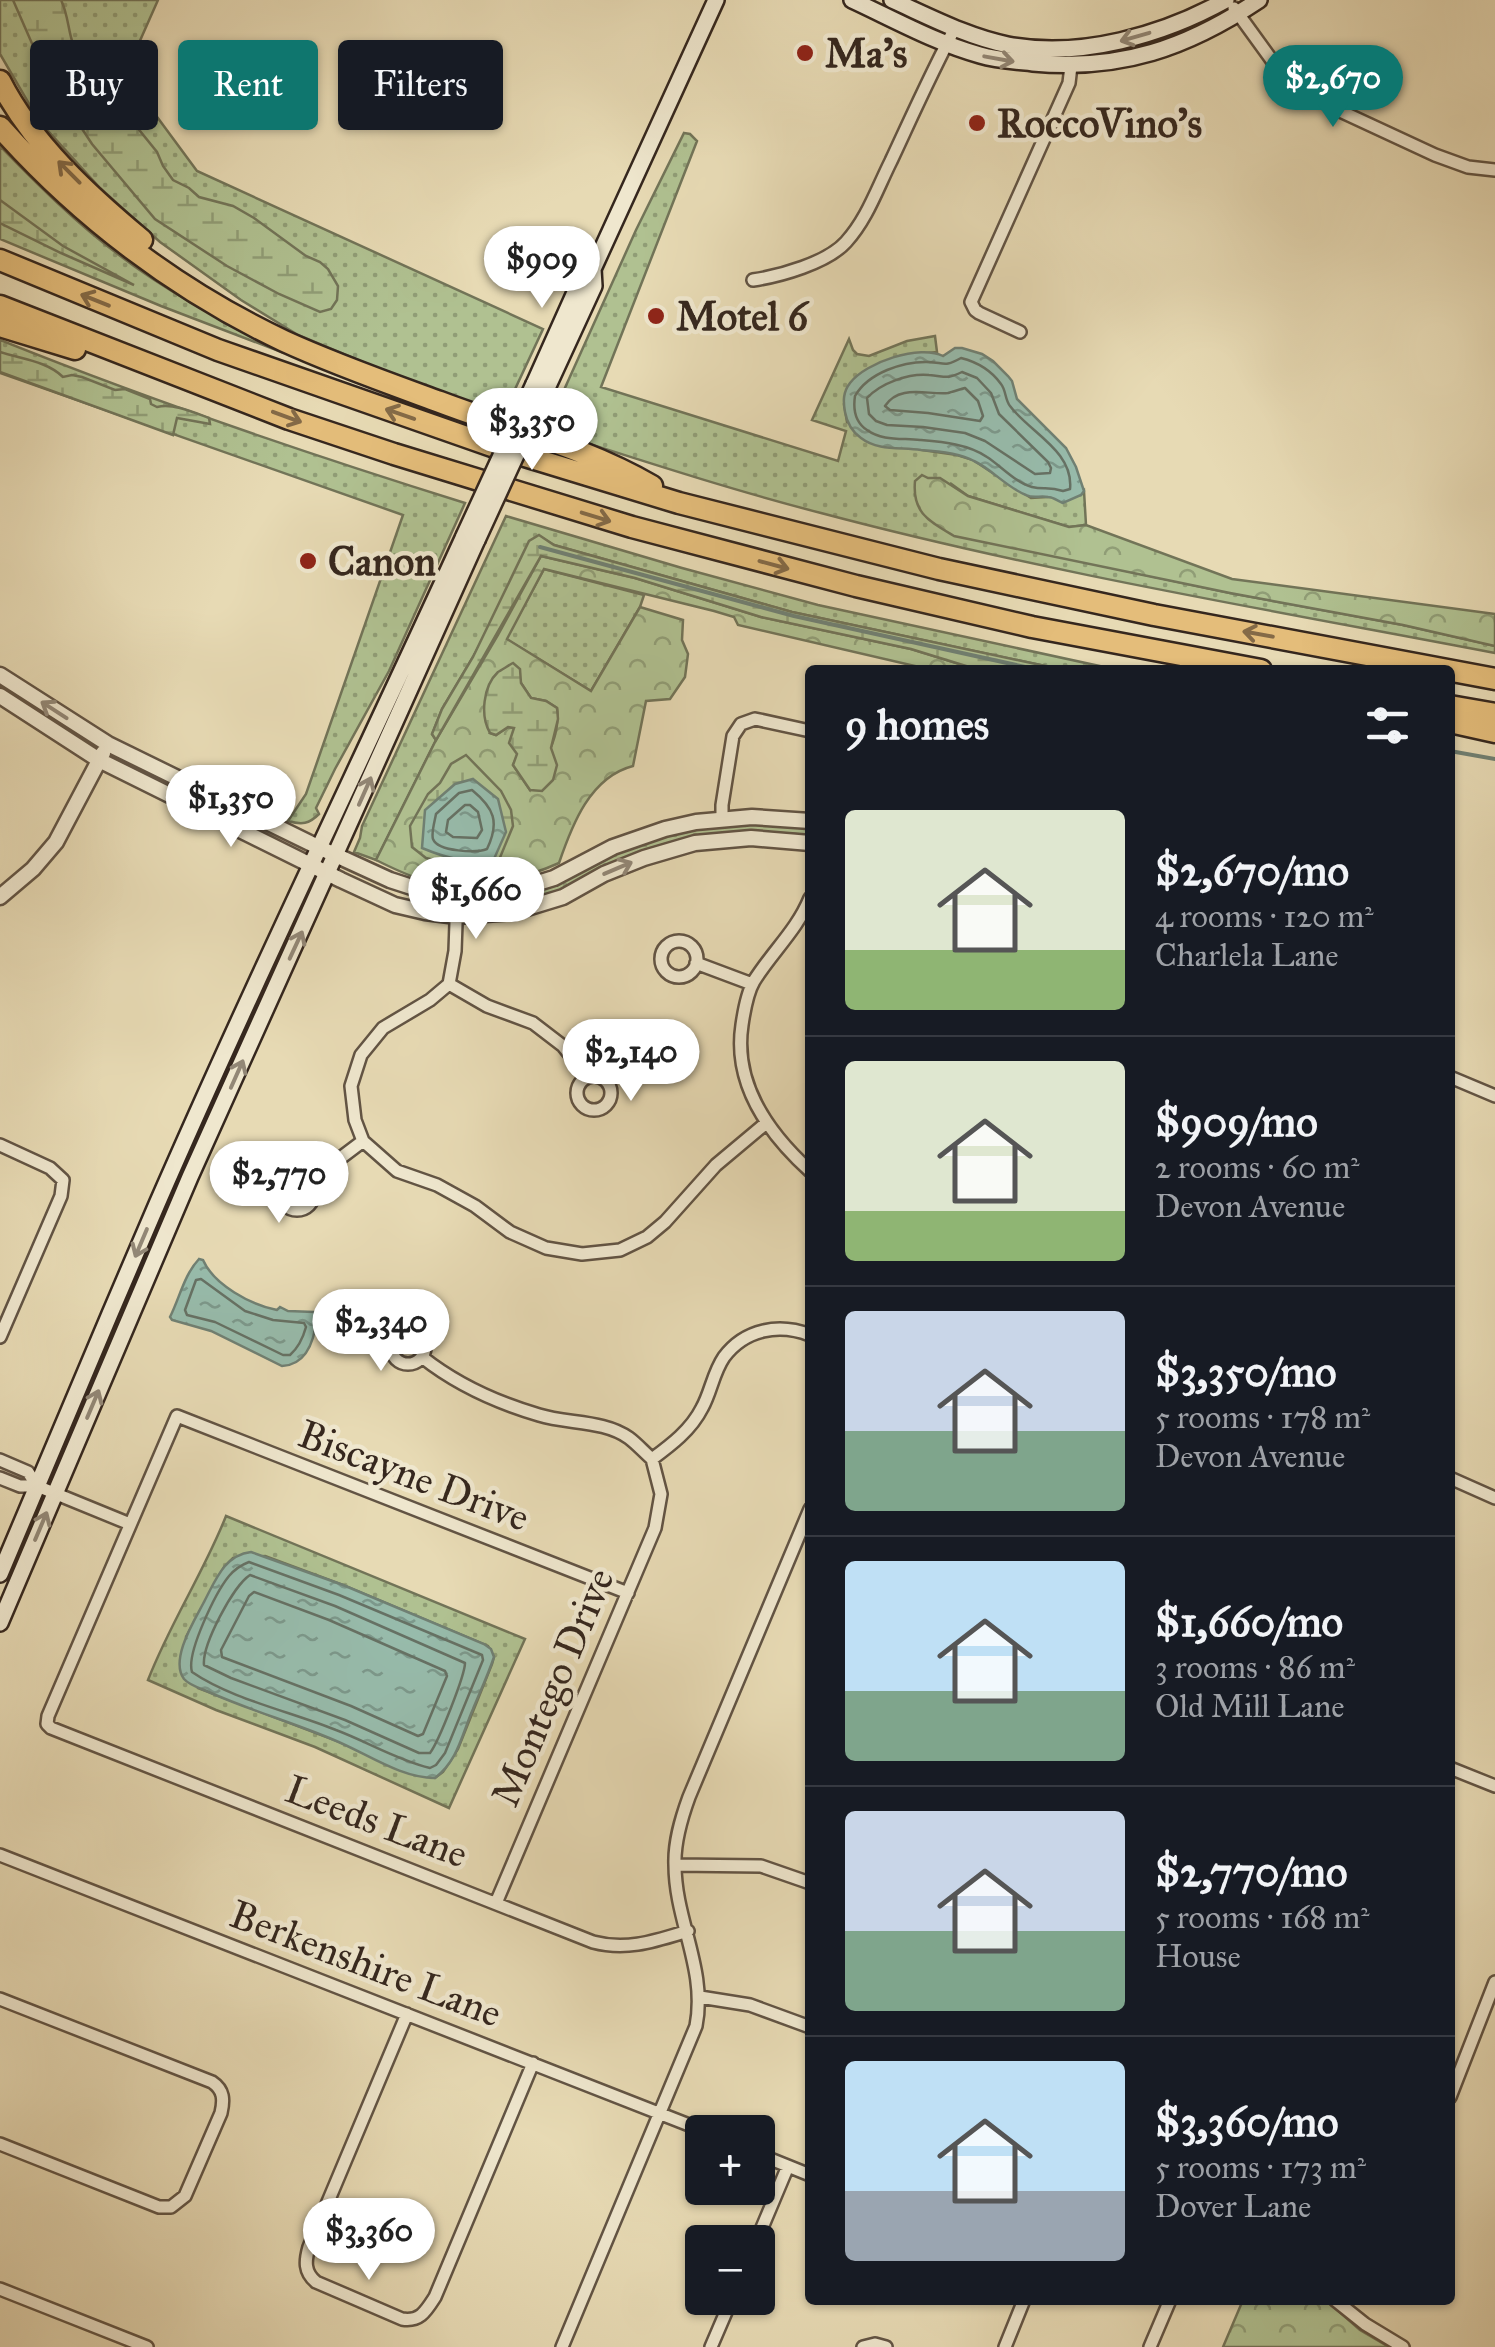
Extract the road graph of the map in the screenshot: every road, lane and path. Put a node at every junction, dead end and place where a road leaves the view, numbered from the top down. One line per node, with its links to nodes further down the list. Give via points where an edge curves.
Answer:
1 (716, 0): 19 (main road, bridge, via 593,269 594,286)
2 (852, 0): 6 (main road)
3 (892, 0): 6 (main road)
4 (1260, 0): 5 (main road)
5 (1231, 4): 6 (main road, one-way to 6, via 1141,36 1081,47); 7 (main road, via 1196,37 1156,52); 10 (street, via 1299,89 1434,154)
6 (951, 36): 7 (main road, one-way to 7, via 998,59); 12 (street, via 873,200 844,245 778,276)
7 (1071, 66): 15 (street, via 971,302 978,313)
8 (0, 82): 16 (highway, one-way to 8, via 126,226 58,161)
9 (0, 127): 16 (highway, via 123,242 194,292)
10 (1495, 170)
11 (0, 260): 18 (highway, one-way to 11, via 218,350)
12 (753, 280)
13 (0, 306): 17 (highway)
14 (0, 326): 17 (highway)
15 (1020, 332)
16 (282, 340): 18 (highway, via 618,466)
17 (242, 400): 20 (highway, one-way to 20, via 394,454 697,545 1032,628)
18 (679, 503): 21 (highway, one-way to 18, via 957,573)
19 (471, 538): 36 (main road); 37 (main road, one-way to 19)
20 (1233, 665)
21 (1429, 665)
22 (1455, 670): 24 (highway, one-way to 22)
23 (0, 675): 31 (street, one-way to 23)
24 (1495, 676)
25 (0, 696): 32 (street)
26 (1455, 707): 27 (highway)
27 (1495, 714)
28 (1455, 723): 30 (highway)
29 (805, 730): 33 (street, via 755,719 741,724 733,736)
30 (1495, 732)
31 (108, 744): 32 (street); 36 (street)
32 (99, 760): 38 (street); 41 (street, via 56,842)
33 (722, 818): 34 (street); 40 (street, via 638,838 535,885)
34 (805, 821)
35 (805, 843): 42 (street, one-way to 35, via 538,906 604,874 695,843)
36 (318, 848): 37 (street); 38 (main road)
37 (336, 855): 39 (main road); 40 (street, via 407,887)
38 (310, 866): 39 (street); 62 (main road, one-way to 62)
39 (328, 874): 42 (street, via 396,904); 63 (main road, one-way to 39)
40 (457, 895): 42 (street)
41 (0, 897)
42 (457, 916): 45 (street)
43 (805, 919): 46 (street)
44 (696, 963): 46 (street)
45 (449, 984): 47 (street, via 532,1023); 51 (street, via 382,1028 361,1055 350,1086)
46 (752, 984): 50 (street, via 739,1040 752,1098)
47 (588, 1076)
48 (1455, 1079): 49 (street)
49 (1495, 1096)
50 (766, 1124): 51 (street, via 647,1238 620,1250 582,1254 510,1232 438,1185 397,1171); 53 (street)
51 (363, 1140): 54 (street)
52 (0, 1145): 56 (street, via 62,1180)
53 (805, 1167)
54 (310, 1181)
55 (805, 1333): 58 (street, via 782,1327 745,1339 725,1356 688,1430)
56 (0, 1337)
57 (422, 1357): 58 (street, via 514,1406 627,1436)
58 (652, 1459): 68 (street, Montego Drive, via 661,1494 655,1528)
59 (0, 1460): 62 (street, via 28,1472)
60 (0, 1478): 62 (street)
61 (1455, 1480): 64 (street)
62 (37, 1486): 63 (street); 67 (main road)
63 (55, 1494): 66 (street); 69 (main road, one-way to 63)
64 (1495, 1498)
65 (805, 1523): 73 (street, via 689,1797)
66 (130, 1524): 68 (street, Biscayne Drive, via 177,1416); 75 (street, Leeds Lane, via 47,1724)
67 (0, 1574)
68 (628, 1593): 75 (street, Montego Drive)
69 (0, 1623)
70 (1455, 1770): 71 (street)
71 (1495, 1786)
72 (0, 1856): 80 (street, Berkenshire Lane)
73 (674, 1865): 74 (street, via 761,1866); 76 (street)
74 (805, 1881)
75 (496, 1904): 76 (street, Leeds Lane, via 610,1946)
76 (688, 1932): 78 (street)
77 (1495, 1982): 83 (street)
78 (700, 1998): 81 (street, via 750,2005); 84 (street)
79 (0, 1999): 86 (street, via 207,2080 223,2099 185,2196 171,2207)
80 (408, 2014): 82 (street, Berkenshire Lane); 82 (street, via 306,2263 316,2282 402,2319 420,2317 435,2297)
81 (805, 2025)
82 (534, 2063): 84 (street, Berkenshire Lane)
83 (1455, 2084)
84 (661, 2114): 85 (street, Berkenshire Lane); 97 (street)
85 (685, 2123)
86 (0, 2144)
87 (775, 2161): 88 (street)
88 (788, 2166): 89 (street); 90 (street)
89 (805, 2173)
90 (763, 2225)
91 (0, 2289): 96 (street)
92 (1022, 2305): 101 (street)
93 (1168, 2305): 102 (street)
94 (1341, 2305): 103 (street)
95 (725, 2315): 98 (street)
96 (148, 2347)
97 (562, 2347)
98 (711, 2347)
99 (863, 2347): 100 (street)
100 (886, 2347)
101 (1004, 2347)
102 (1150, 2347)
103 (1404, 2347)

